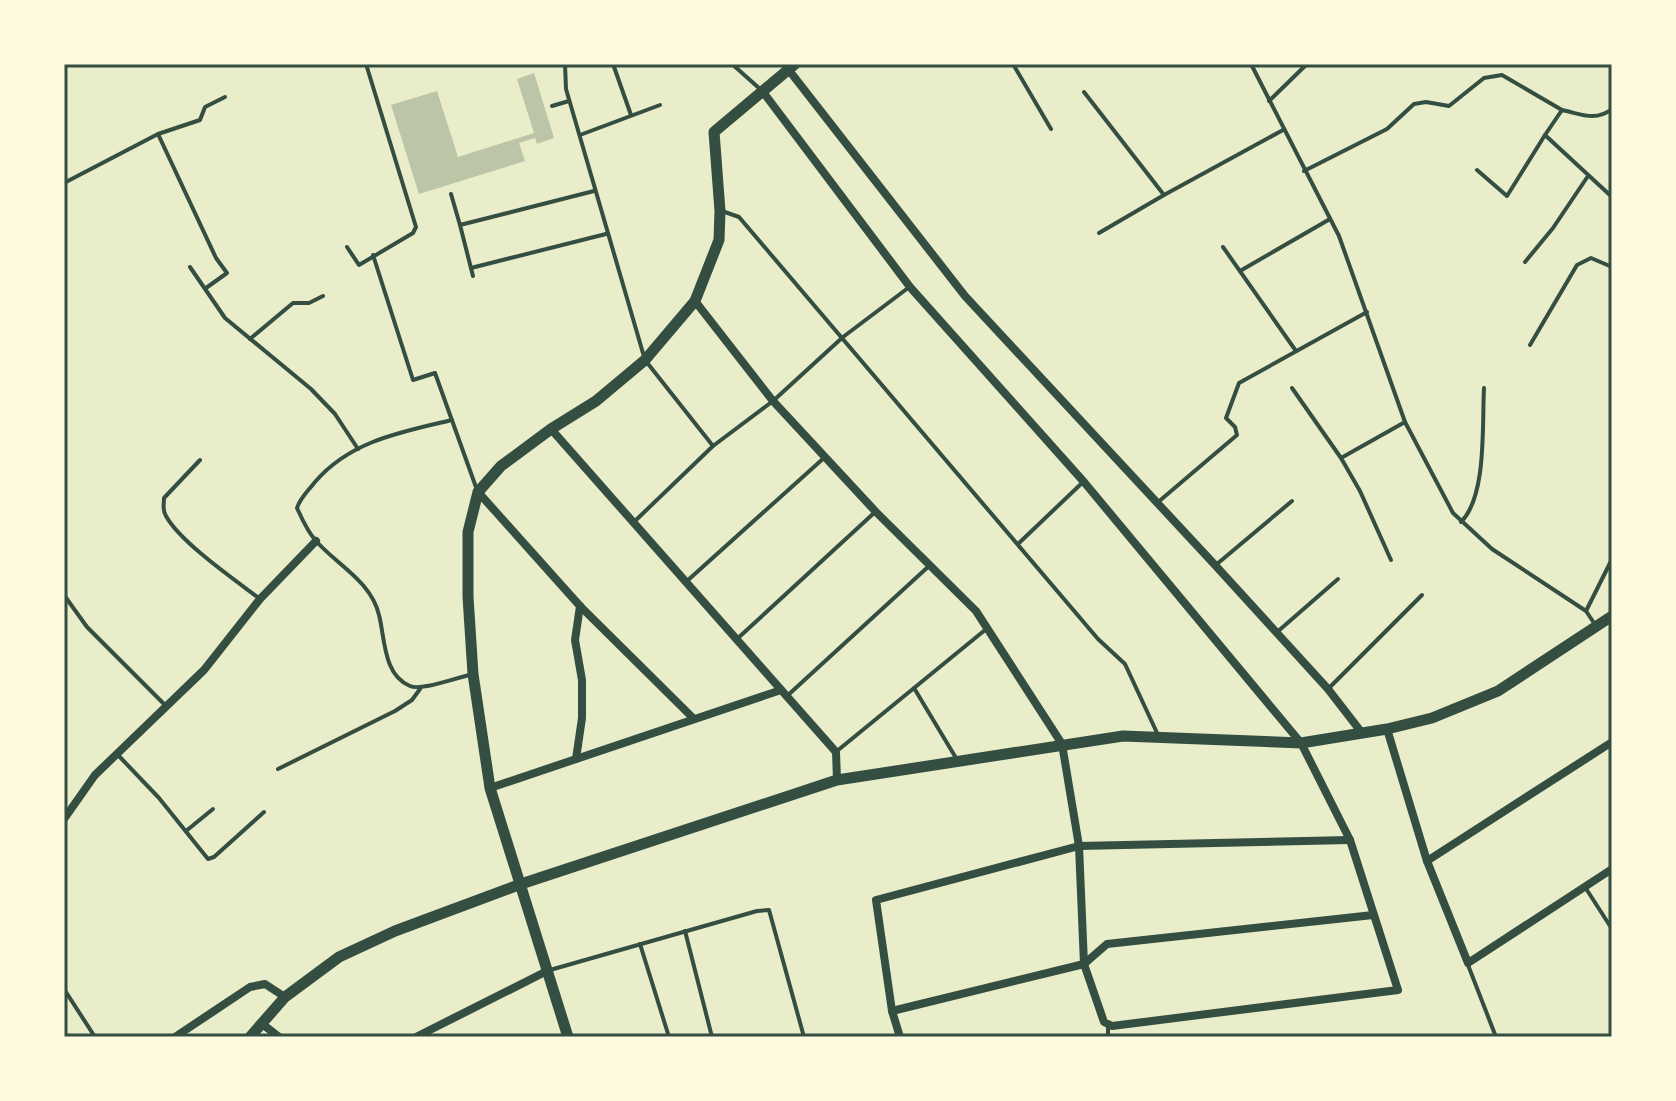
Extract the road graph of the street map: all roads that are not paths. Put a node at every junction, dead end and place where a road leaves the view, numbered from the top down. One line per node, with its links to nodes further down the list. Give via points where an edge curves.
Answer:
1 (366, 64): 39 (lane, via 416,227)
2 (565, 64): 12 (lane)
3 (613, 64): 18 (lane)
4 (732, 64): 9 (lane)
5 (1013, 64): 19 (lane)
6 (1251, 64): 13 (lane)
7 (1307, 64): 13 (lane)
8 (792, 67): 9 (street); 70 (street, via 965,296)
9 (763, 92): 32 (street, via 714,132); 46 (street)
10 (1084, 92): 30 (lane)
11 (225, 97): 21 (lane, via 205,107 200,120)
12 (569, 101): 15 (lane); 22 (lane)
13 (1269, 101): 20 (lane)
14 (660, 105): 18 (lane)
15 (552, 106)
16 (1612, 109): 17 (lane, via 1593,118)
17 (1562, 110): 23 (lane); 25 (lane, via 1502,75 1490,75 1454,104 1414,104 1387,129)
18 (631, 115): 22 (lane)
19 (1051, 129)
20 (1283, 130): 25 (lane); 30 (lane)
21 (158, 134): 27 (lane); 47 (lane, via 227,273)
22 (579, 135): 28 (lane)
23 (1545, 135): 24 (lane, via 1507,196); 26 (lane)
24 (1477, 170)
25 (1304, 171): 33 (lane)
26 (1588, 176): 31 (lane); 40 (lane)
27 (64, 183)
28 (594, 191): 34 (lane); 36 (lane)
29 (451, 194): 34 (lane)
30 (1164, 195): 35 (lane)
31 (1612, 197)
32 (720, 211): 49 (street, via 719,240); 51 (lane, via 739,217)
33 (1330, 219): 44 (lane); 50 (lane)
34 (460, 225): 43 (lane)
35 (1099, 233)
36 (606, 234): 43 (lane); 55 (lane)
37 (347, 247): 39 (lane, via 359,265)
38 (1223, 247): 44 (lane)
39 (373, 255): 59 (lane, via 413,380 435,373)
40 (1525, 262)
41 (190, 267): 47 (lane)
42 (1612, 267): 53 (lane, via 1591,258 1577,265)
43 (471, 268): 45 (lane)
44 (1240, 271): 54 (lane)
45 (473, 276)
46 (910, 287): 51 (lane); 67 (street)
47 (206, 288): 52 (lane, via 225,318)
48 (323, 296): 52 (lane, via 293,303)
49 (695, 301): 55 (street); 58 (street)
50 (1367, 312): 54 (lane); 60 (lane)
51 (843, 337): 58 (lane); 75 (lane)
52 (250, 339): 63 (lane, via 335,414)
53 (1530, 345)
54 (1296, 351): 70 (lane, via 1239,383 1226,418 1237,435)
55 (645, 360): 61 (street, via 596,401); 62 (lane)
56 (1292, 388): 65 (lane)
57 (1484, 388): 73 (lane, via 1474,504)
58 (773, 401): 62 (lane); 64 (street)
59 (452, 420): 63 (lane, via 386,436); 68 (lane)
60 (1405, 422): 65 (lane); 73 (lane)
61 (551, 429): 68 (street, via 501,466); 72 (street)
62 (713, 446): 72 (lane)
63 (358, 449): 74 (lane, via 328,467 299,501 302,520)
64 (825, 457): 71 (street); 81 (lane)
65 (1341, 458): 77 (lane)
66 (200, 460): 84 (lane, via 164,498 163,512 215,566)
67 (1084, 482): 75 (lane); 103 (street)
68 (478, 492): 85 (street); 92 (street, via 468,532)
69 (1292, 501): 78 (lane)
70 (1156, 504): 78 (street)
71 (876, 512): 79 (street); 91 (lane)
72 (634, 522): 81 (street)
73 (1461, 522): 86 (lane, via 1492,549)
74 (316, 541): 84 (street); 94 (lane, via 363,587 379,612 386,652 398,678)
75 (1018, 544): 101 (lane, via 1125,664)
76 (1612, 559): 86 (lane)
77 (1391, 560)
78 (1215, 565): 90 (street)
79 (929, 566): 89 (street); 96 (lane)
80 (1338, 579): 90 (lane)
81 (687, 581): 91 (street)
82 (64, 595): 97 (lane, via 87,627)
83 (1422, 595): 95 (lane)
84 (260, 599): 97 (street)
85 (580, 606): 98 (street); 107 (street, via 575,640 582,718)
86 (1586, 611): 88 (lane)
87 (1612, 616): 88 (street)
88 (1596, 626): 99 (street, via 1498,691 1432,718)
89 (987, 628): 93 (lane); 104 (street)
90 (1276, 633): 95 (street)
91 (737, 639): 96 (street)
92 (473, 674): 94 (lane); 111 (street)
93 (914, 688): 105 (lane); 108 (lane)
94 (420, 689): 109 (lane, via 395,711)
95 (1328, 689): 100 (street)
96 (784, 693): 98 (street); 105 (street)
97 (167, 707): 106 (street)
98 (694, 719): 107 (street)
99 (1387, 729): 100 (street); 118 (street)
100 (1362, 733): 103 (street)
101 (1159, 736): 103 (street); 104 (street)
102 (1612, 742): 118 (street)
103 (1301, 743): 116 (street)
104 (1062, 744): 108 (street); 117 (street)
105 (836, 752): 110 (street)
106 (117, 754): 114 (street); 115 (lane)
107 (576, 759): 111 (street)
108 (959, 763): 110 (street)
109 (278, 769)
110 (837, 780): 120 (street)
111 (490, 788): 120 (street)
112 (213, 809): 115 (lane)
113 (264, 812): 115 (lane, via 211,858)
114 (64, 819)
115 (186, 831)
116 (1350, 840): 117 (street); 122 (street)
117 (1079, 846): 127 (street); 131 (street, via 876,900)
118 (1427, 861): 126 (street)
119 (1612, 869): 121 (street)
120 (521, 884): 128 (street); 130 (street, via 339,957)
121 (1585, 887): 123 (lane); 126 (street)
122 (1373, 915): 127 (street, via 1107,944); 133 (street, via 1398,990)
123 (1612, 929)
124 (685, 931): 125 (lane); 141 (lane); 142 (lane, via 769,910)
125 (640, 944): 128 (lane); 140 (lane)
126 (1468, 963): 145 (lane)
127 (1084, 964): 131 (street); 133 (street)
128 (547, 971): 138 (street); 139 (street)
129 (64, 989): 134 (lane)
130 (285, 997): 132 (street); 135 (street, via 265,984 250,987)
131 (892, 1011): 143 (street)
132 (261, 1023): 136 (street); 137 (street)
133 (1108, 1025): 144 (lane)
134 (95, 1037)
135 (175, 1037)
136 (250, 1037)
137 (279, 1037)
138 (416, 1037)
139 (568, 1037)
140 (669, 1037)
141 (712, 1037)
142 (804, 1037)
143 (900, 1037)
144 (1108, 1037)
145 (1496, 1037)

